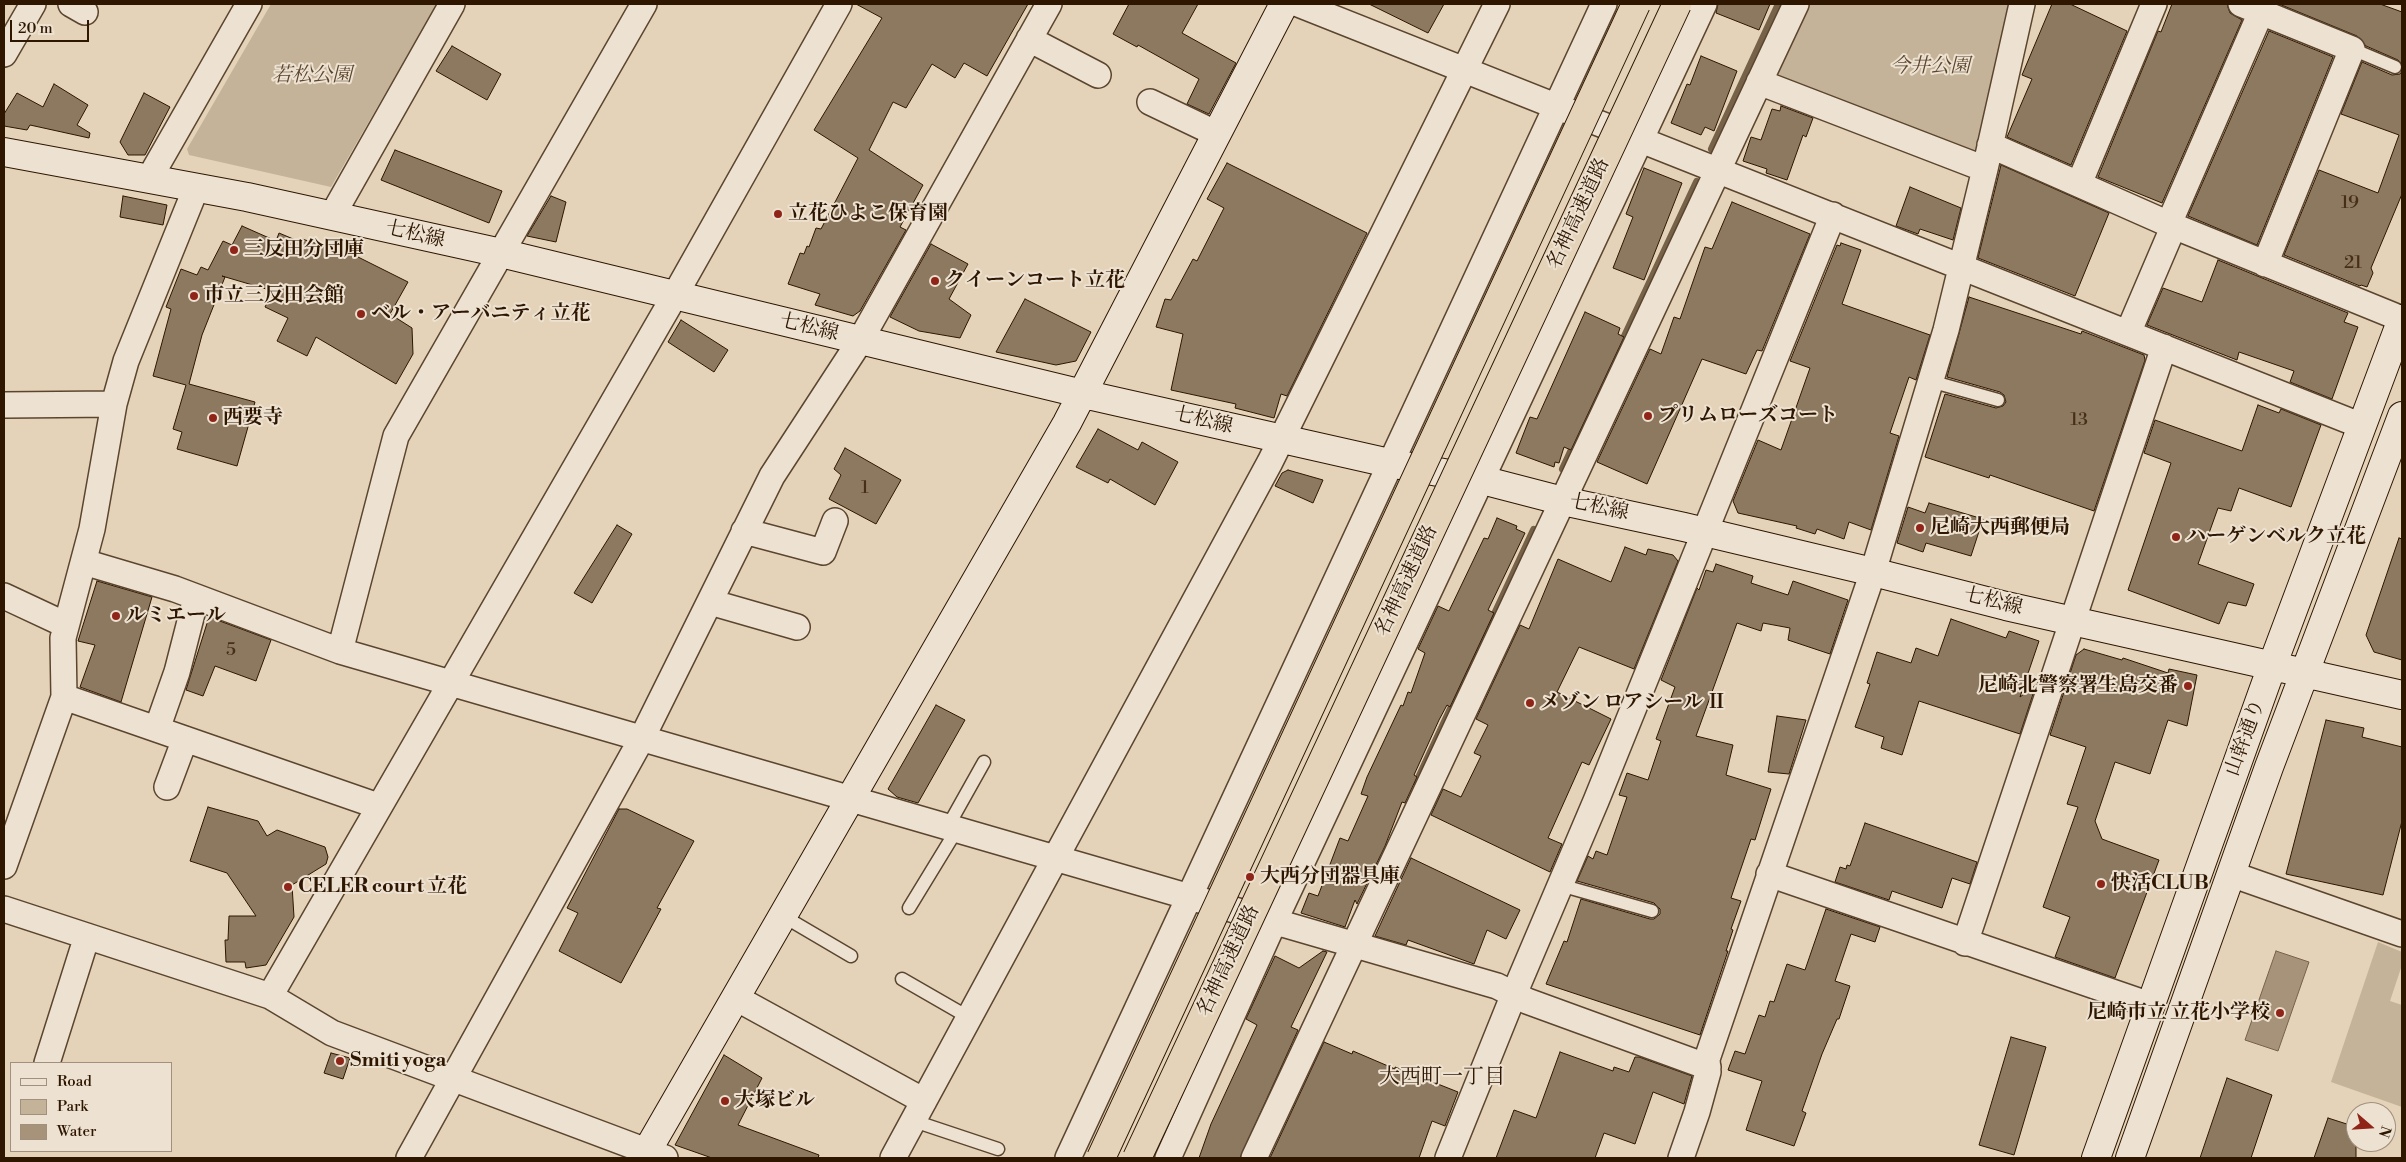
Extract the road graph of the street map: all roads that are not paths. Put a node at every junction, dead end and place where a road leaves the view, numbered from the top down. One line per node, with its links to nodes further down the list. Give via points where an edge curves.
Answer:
1 (33, 4): 20 (street)
2 (249, 4): 32 (street)
3 (452, 4): 36 (street)
4 (644, 4): 38 (street)
5 (839, 4): 41 (street)
6 (1049, 4): 18 (street)
7 (1284, 4): 27 (street)
8 (1298, 4): 22 (street)
9 (1497, 4): 22 (street)
10 (1604, 4): 26 (street)
11 (1636, 4): 113 (highway, 名神高速道路, bridge)
12 (1677, 4): 114 (highway, 名神高速道路, bridge)
13 (1704, 4): 28 (street)
14 (1796, 4): 24 (street)
15 (2022, 4): 30 (street)
16 (2154, 4): 33 (street)
17 (2251, 8): 19 (street); 37 (street)
18 (1029, 39): 23 (street); 44 (street)
19 (2352, 49): 21 (lane); 39 (street)
20 (4, 54)
21 (2395, 67)
22 (1464, 70): 26 (street); 53 (street)
23 (1098, 75)
24 (1759, 82): 30 (street); 31 (street)
25 (1150, 102): 27 (street)
26 (1556, 105): 28 (street); 54 (street)
27 (1217, 134): 47 (street)
28 (1640, 138): 31 (street); 55 (street)
29 (4, 152): 32 (street, 七松線)
30 (1987, 157): 33 (street); 40 (street)
31 (1716, 169): 35 (street); 56 (street)
32 (149, 179): 34 (street, 七松線)
33 (2078, 184): 37 (street)
34 (196, 188): 36 (street, 七松線); 49 (street, via 126,361)
35 (1832, 215): 40 (street); 59 (street)
36 (332, 216): 38 (street, 七松線)
37 (2171, 225): 39 (street); 43 (street, via 2172,230)
38 (501, 254): 41 (street, 七松線); 68 (street, via 396,436)
39 (2265, 264): 42 (street)
40 (1961, 266): 43 (street); 46 (street)
41 (674, 295): 44 (street, 七松線); 71 (street)
42 (2402, 319): 52 (street, 山幹通り)
43 (2128, 333): 45 (street)
44 (860, 341): 47 (street, 七松線); 58 (street, via 787,452)
45 (2164, 348): 52 (street); 65 (street)
46 (1930, 381): 48 (lane); 61 (street)
47 (1083, 394): 53 (street, 七松線); 79 (street)
48 (1998, 400)
49 (114, 404): 50 (street); 60 (street)
50 (4, 405)
51 (2402, 416): 70 (street, 山幹通り)
52 (2362, 426): 69 (street, 山幹通り)
53 (1281, 439): 54 (street, 七松線); 82 (street)
54 (1389, 463): 55 (street, 七松線); 87 (street)
55 (1482, 480): 56 (street, 七松線); 92 (street)
56 (1563, 501): 59 (street, 七松線); 96 (street)
57 (835, 521): 58 (street, via 823,552)
58 (744, 531): 64 (street)
59 (1704, 531): 61 (street, 七松線); 86 (street)
60 (84, 562): 63 (street, via 175,588); 66 (street)
61 (1873, 572): 65 (street, 七松線); 84 (street)
62 (4, 596): 66 (street)
63 (196, 598): 68 (street); 74 (street, via 177,672)
64 (710, 602): 67 (street); 75 (street)
65 (2073, 621): 69 (street, 七松線); 95 (street)
66 (66, 625): 73 (street, via 62,638)
67 (796, 627)
68 (340, 651): 71 (street)
69 (2272, 666): 70 (street, 七松線); 102 (street, 山幹通り)
70 (2305, 672): 72 (street, 七松線); 85 (street, 山幹通り)
71 (449, 683): 75 (street); 80 (street)
72 (2402, 695)
73 (64, 696): 74 (street); 83 (street)
74 (157, 729): 76 (street)
75 (642, 738): 79 (street); 106 (street)
76 (185, 739): 78 (street); 80 (street)
77 (984, 762): 81 (lane)
78 (167, 786)
79 (850, 799): 81 (street); 91 (street)
80 (378, 806): 100 (street)
81 (951, 829): 82 (street); 88 (lane)
82 (1055, 858): 87 (street); 103 (street)
83 (4, 866)
84 (1769, 874): 95 (street); 105 (street, via 1707,1059)
85 (2231, 874): 93 (street); 120 (street, 山幹通り)
86 (1560, 885): 90 (lane); 99 (street)
87 (1189, 897): 92 (street); 112 (street)
88 (909, 908)
89 (4, 909): 94 (street)
90 (1652, 911)
91 (783, 916): 97 (lane); 101 (street)
92 (1274, 922): 96 (street); 115 (street)
93 (2402, 934)
94 (87, 936): 100 (street); 104 (street)
95 (1965, 943): 102 (street, via 1986,947)
96 (1353, 945): 99 (street, via 1497,986); 116 (street)
97 (851, 956)
98 (902, 979): 103 (lane)
99 (1514, 994): 105 (street); 117 (street)
100 (270, 996): 106 (street, via 332,1033)
101 (736, 998): 107 (street); 109 (street)
102 (2150, 1005): 119 (street, 山幹通り)
103 (968, 1017): 107 (street)
104 (47, 1062)
105 (1708, 1068): 118 (street)
106 (454, 1079): 109 (street); 110 (street)
107 (919, 1111): 108 (lane); 111 (street)
108 (998, 1149)
109 (652, 1156)
110 (409, 1158)
111 (893, 1158)
112 (1068, 1158)
113 (1101, 1158)
114 (1137, 1158)
115 (1168, 1158)
116 (1254, 1158)
117 (1448, 1158)
118 (1681, 1158)
119 (2096, 1158)
120 (2130, 1158)

